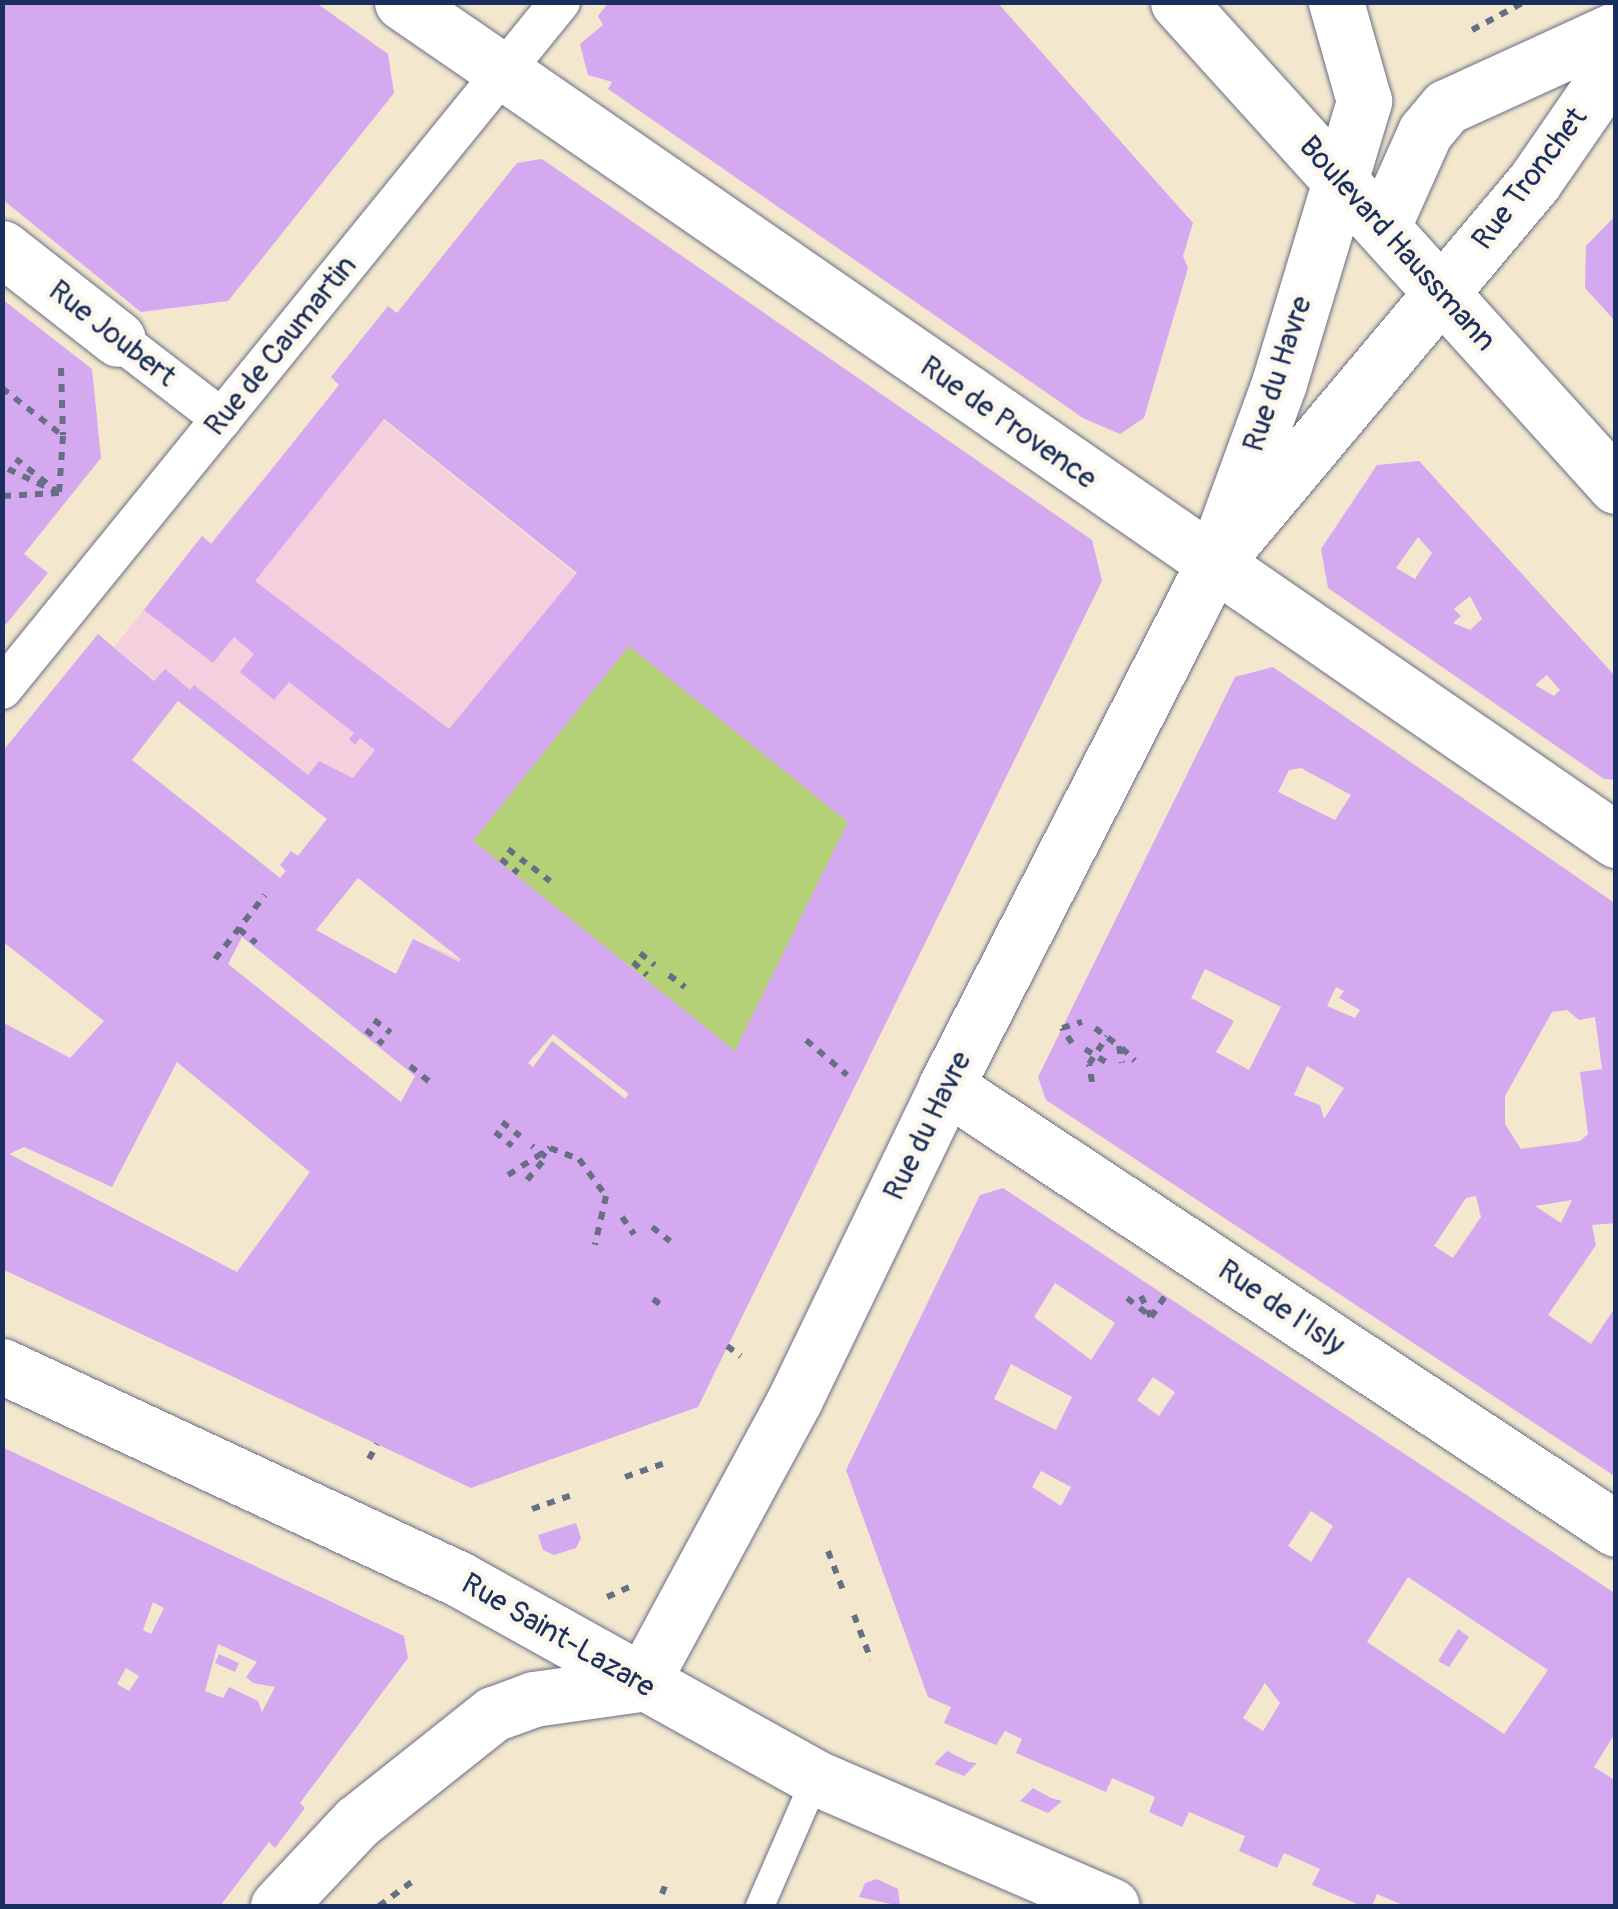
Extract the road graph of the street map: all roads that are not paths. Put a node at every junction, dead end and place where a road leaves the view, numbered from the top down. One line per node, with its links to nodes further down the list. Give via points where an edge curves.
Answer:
1 (402, 2): 7 (main road, Rue de Provence)
2 (560, 2): 7 (street, Rue de Caumartin)
3 (1178, 2): 10 (main road, Boulevard Haussmann)
4 (1336, 2): 8 (main road, Rue du Havre)
5 (1616, 30): 9 (main road, Rue Tronchet)
6 (1616, 63): 13 (main road, Rue Tronchet, via 1534,182)
7 (503, 73): 15 (street, Rue de Caumartin); 17 (main road, Rue de Provence)
8 (1359, 77): 9 (main road, via 1416,106); 10 (main road, Rue du Havre, via 1364,101)
9 (1446, 106): 11 (main road, via 1425,132)
10 (1343, 181): 11 (main road, Boulevard Haussmann); 17 (main road, Rue du Havre)
11 (1383, 226): 13 (main road, Boulevard Haussmann)
12 (2, 248): 14 (main road, Rue Joubert)
13 (1442, 294): 16 (main road, Boulevard Haussmann); 17 (main road, Rue du Havre)
14 (118, 339): 15 (street, Rue Joubert)
15 (222, 420): 18 (street, Rue de Caumartin)
16 (1616, 486)
17 (1212, 566): 19 (main road, Rue de Provence); 20 (main road, Rue du Havre)
18 (2, 689)
19 (1616, 840)
20 (946, 1086): 22 (main road, Rue de l'Isly); 23 (main road, Rue du Havre, via 796,1399)
21 (2, 1366): 23 (main road, Rue Saint-Lazare, via 459,1579)
22 (1616, 1529)
23 (641, 1684): 24 (main road, Rue Saint-Lazare); 25 (main road, via 534,1698 493,1714 357,1822)
24 (816, 1778): 26 (lane); 27 (main road, Rue Saint-Lazare)
25 (278, 1906)
26 (760, 1906)
27 (1112, 1906)

